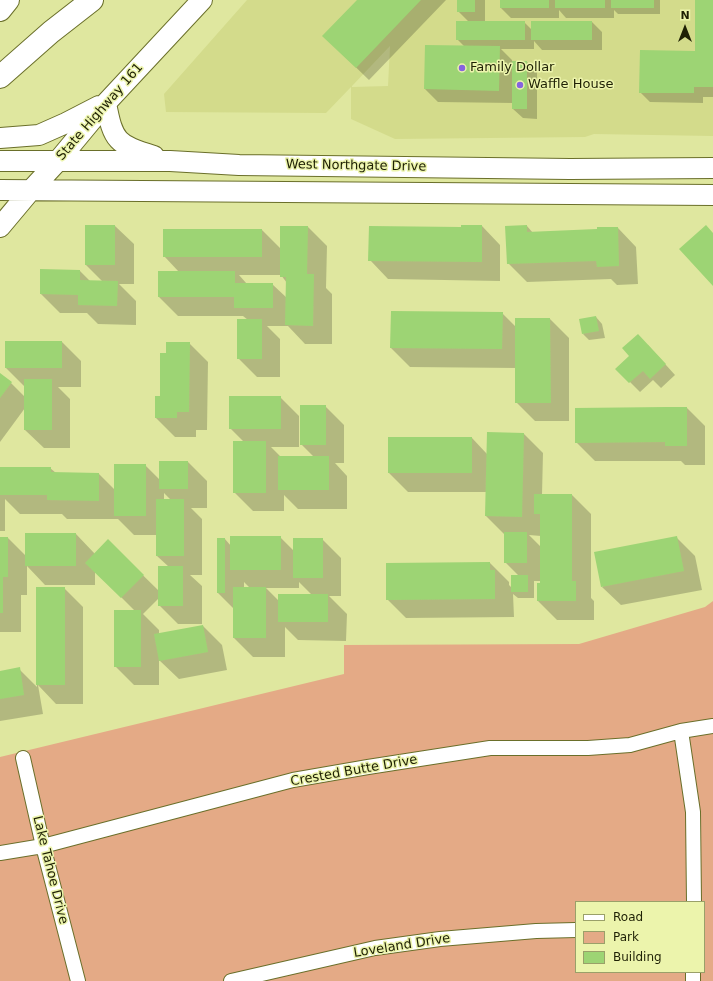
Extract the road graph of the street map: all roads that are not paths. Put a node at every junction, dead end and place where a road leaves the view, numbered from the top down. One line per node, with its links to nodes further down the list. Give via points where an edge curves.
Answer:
1 (8, 0): 4 (highway)
2 (92, 0): 5 (highway, via 51,32)
3 (202, 0): 6 (main road, State Highway 161)
4 (0, 10)
5 (0, 78)
6 (106, 103): 7 (main road, via 39,135); 9 (main road, via 109,121 116,138 131,149); 10 (main road, State Highway 161)
7 (0, 138)
8 (0, 161): 10 (main road, West Northgate Drive)
9 (170, 161): 10 (main road, West Northgate Drive); 12 (main road, West Northgate Drive, via 239,165)
10 (57, 162): 14 (main road, State Highway 161)
11 (713, 168): 12 (main road, West Northgate Drive)
12 (570, 170): 15 (main road)
13 (0, 190): 14 (main road, West Northgate Drive)
14 (31, 190): 15 (main road, West Northgate Drive); 17 (main road, State Highway 161)
15 (570, 194): 16 (main road, West Northgate Drive)
16 (713, 195)
17 (0, 226)
18 (713, 726): 19 (street, Crested Butte Drive)
19 (681, 731): 21 (street, Crested Butte Drive, via 630,745 588,748 490,748 293,780); 23 (street, via 693,812)
20 (23, 758): 21 (street, Lake Tahoe Drive)
21 (43, 846): 22 (street, Crested Butte Drive); 25 (street, Lake Tahoe Drive)
22 (0, 853)
23 (694, 901)
24 (575, 930): 26 (street, Loveland Drive, via 454,937 375,948)
25 (78, 981)
26 (231, 981)

